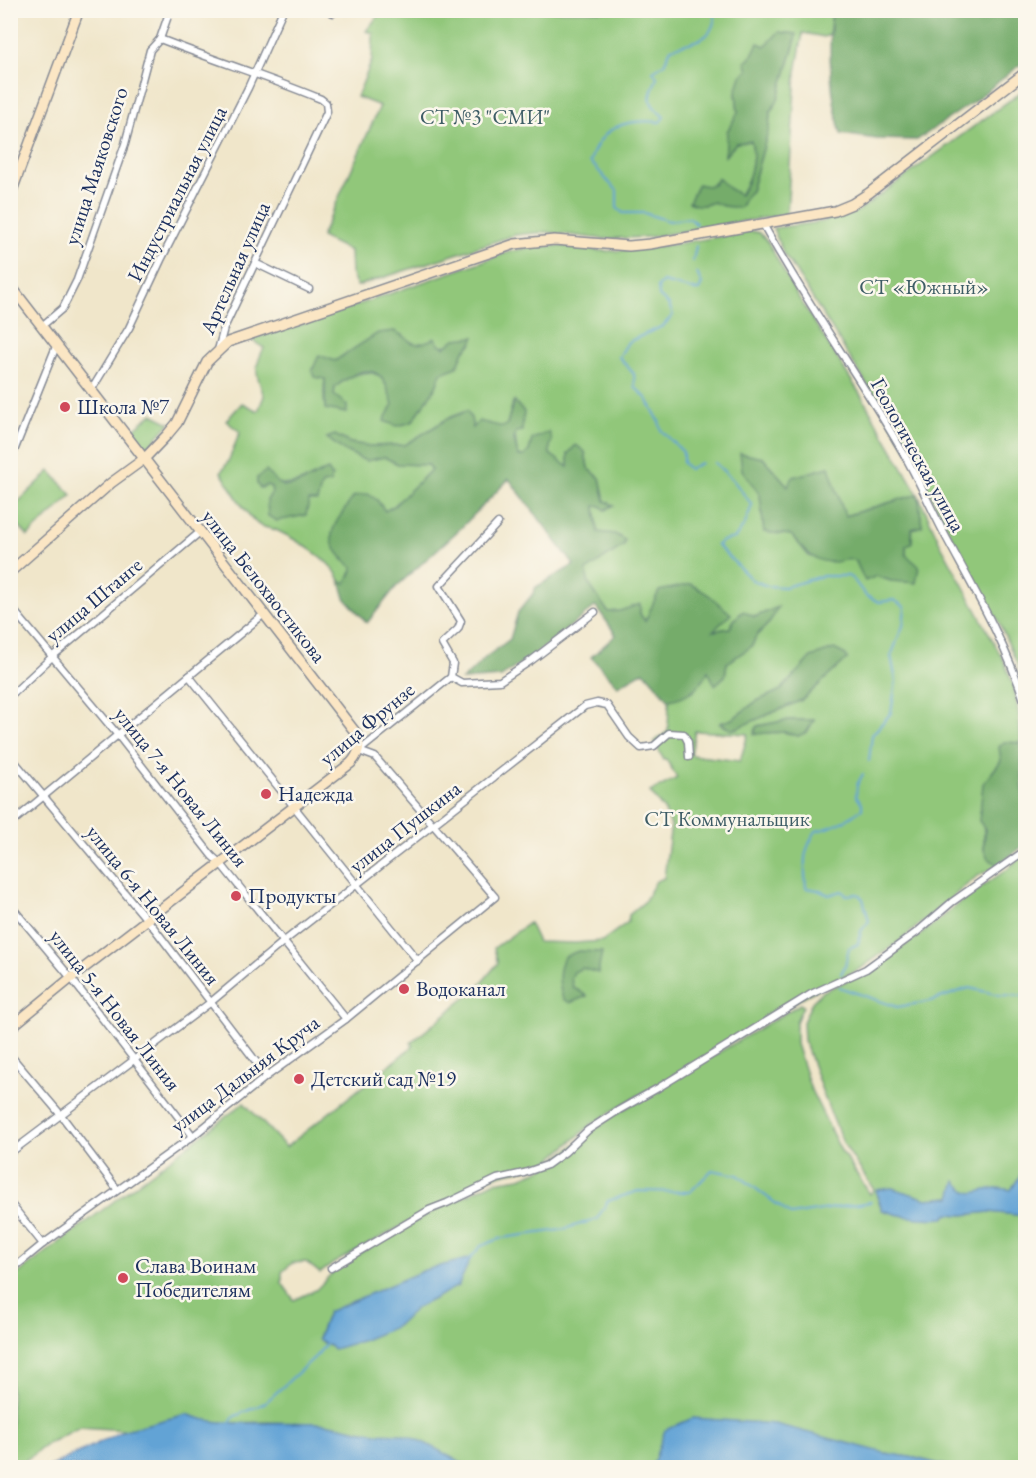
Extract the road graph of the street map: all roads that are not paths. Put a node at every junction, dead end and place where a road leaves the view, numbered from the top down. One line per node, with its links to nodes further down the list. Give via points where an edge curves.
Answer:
1 (79, 10): 7 (main road)
2 (170, 10): 4 (street, улица Маяковского)
3 (283, 10): 5 (street, Индустриальная улица)
4 (160, 39): 5 (street); 12 (street, улица Маяковского, via 150,50 125,144 77,280 63,308)
5 (254, 72): 9 (street, Артельная улица, via 321,99 327,112); 15 (street, Индустриальная улица, via 129,328)
6 (1026, 72): 8 (main road, via 852,204 835,211)
7 (10, 196)
8 (763, 224): 14 (main road, via 629,246 554,240 515,244 246,335); 28 (street, Геологическая улица, via 910,466 1007,654)
9 (255, 263): 11 (street); 14 (street, Артельная улица, via 224,328)
10 (10, 285): 12 (main road, улица Белохвостикова)
11 (309, 289)
12 (43, 325): 13 (main road, улица Белохвостикова)
13 (57, 344): 15 (main road, улица Белохвостикова); 17 (street)
14 (218, 350): 16 (main road, Артельная улица, via 207,362 177,423)
15 (92, 389): 16 (main road, улица Белохвостикова)
16 (144, 459): 19 (main road, улица Белохвостикова); 20 (main road)
17 (10, 461)
18 (498, 523): 26 (street, via 439,586 461,621 442,644 453,663)
19 (200, 532): 23 (main road, улица Белохвостикова); 24 (street, улица Штанге)
20 (10, 572)
21 (10, 606): 24 (street, улица 7-я Новая Линия)
22 (595, 612): 26 (street, via 500,681 462,683)
23 (264, 614): 25 (street); 30 (main road, улица Белохвостикова, via 356,733)
24 (53, 656): 27 (street, улица Штанге); 29 (street, улица 7-я Новая Линия)
25 (189, 676): 29 (street); 34 (street)
26 (451, 677): 30 (street, улица Фрунзе)
27 (10, 696)
28 (1026, 711)
29 (117, 734): 33 (street); 38 (street, улица 7-я Новая Линия)
30 (359, 751): 34 (main road, улица Фрунзе, via 351,763); 36 (street, via 376,758)
31 (10, 756): 33 (street, улица 6-я Новая Линия)
32 (689, 757): 36 (street, улица Пушкина, via 684,734 669,733 650,748 641,748 607,705 585,706)
33 (43, 797): 35 (street); 41 (street, улица 6-я Новая Линия)
34 (294, 807): 38 (main road, улица Фрунзе); 39 (street)
35 (10, 824)
36 (433, 826): 39 (street, улица Пушкина); 43 (street, улица Дальняя Круча, via 495,897)
37 (1026, 845): 57 (street, via 1023,852 866,969 811,994 619,1110 547,1165 497,1179 429,1210)
38 (221, 864): 41 (main road, улица Фрунзе); 42 (street, улица 7-я Новая Линия)
39 (357, 886): 42 (street, улица Пушкина); 43 (street)
40 (10, 905): 44 (street, улица 5-я Новая Линия)
41 (147, 920): 44 (main road, улица Фрунзе); 45 (street, улица 6-я Новая Линия)
42 (283, 942): 45 (street, улица Пушкина); 46 (street, улица 7-я Новая Линия)
43 (418, 961): 46 (street, улица Дальняя Круча)
44 (71, 978): 47 (main road, улица Фрунзе); 49 (street, улица 5-я Новая Линия)
45 (211, 1002): 49 (street, улица Пушкина); 50 (street, улица 6-я Новая Линия)
46 (346, 1019): 50 (street, улица Дальняя Круча)
47 (10, 1028)
48 (10, 1055): 51 (street)
49 (133, 1060): 51 (street, улица Пушкина); 52 (street, улица 5-я Новая Линия)
50 (267, 1076): 52 (street, улица Дальняя Круча)
51 (61, 1115): 53 (street, улица Пушкина); 54 (street)
52 (193, 1136): 54 (street, улица Дальняя Круча)
53 (10, 1153)
54 (117, 1189): 56 (street, улица Дальняя Круча)
55 (10, 1203): 56 (street)
56 (43, 1244): 58 (street, улица Дальняя Круча)
57 (331, 1268)
58 (10, 1271)

